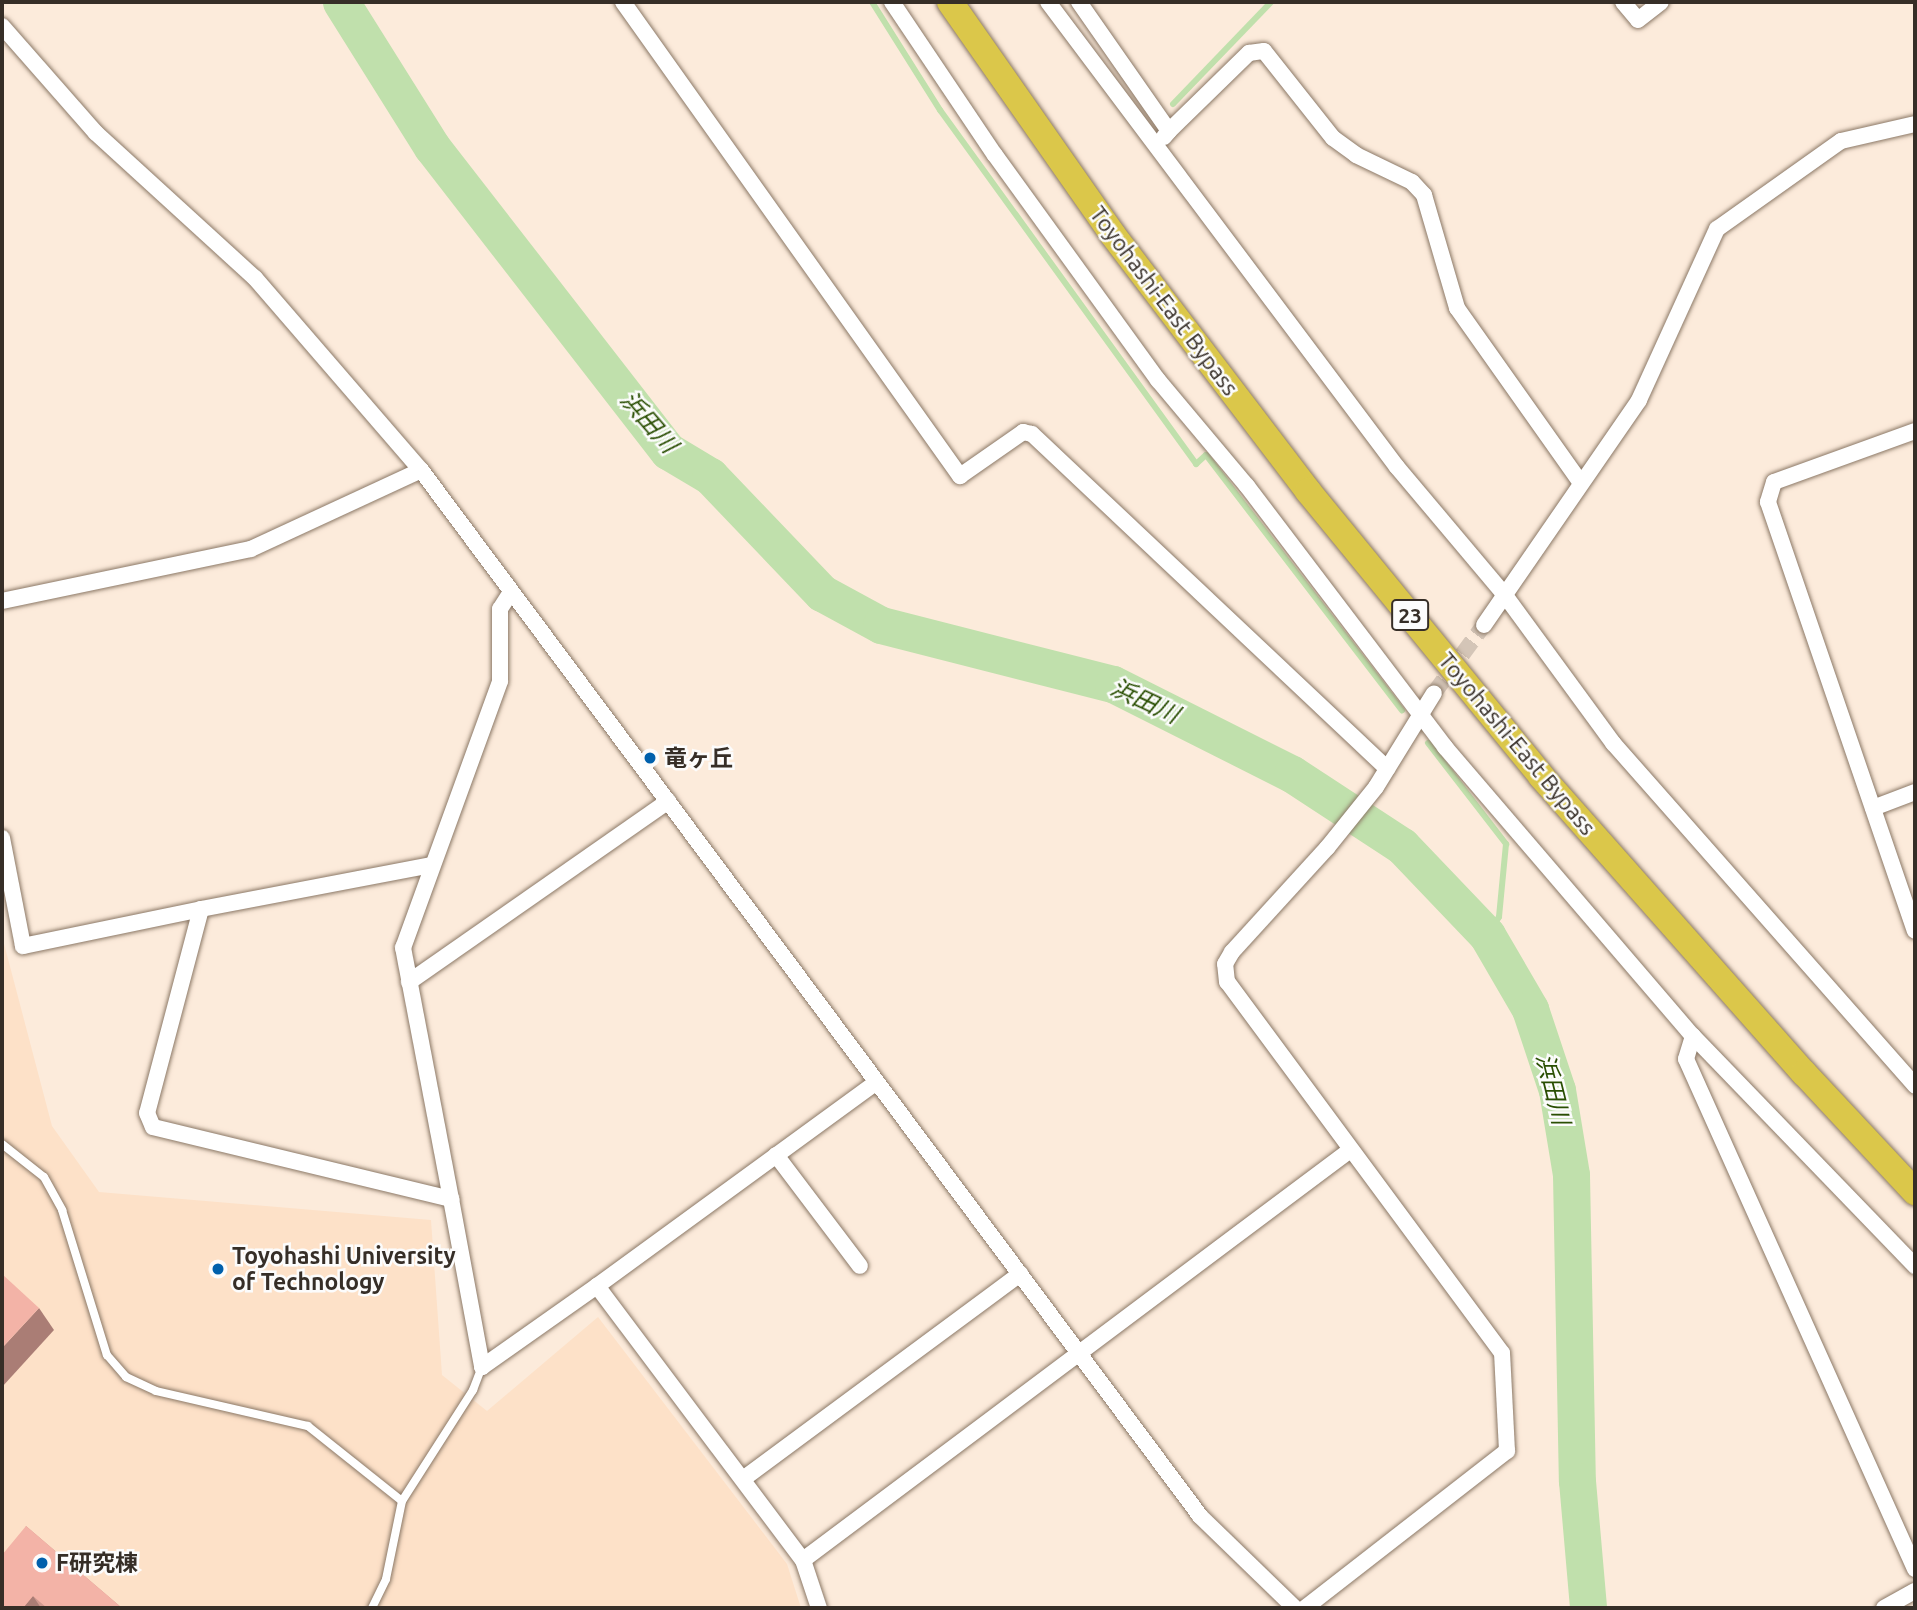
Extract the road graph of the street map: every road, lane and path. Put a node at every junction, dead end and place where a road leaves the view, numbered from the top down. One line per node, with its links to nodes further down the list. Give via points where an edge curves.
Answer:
1 (623, 2): 21 (street, via 960,476 1023,432 1032,434)
2 (892, 2): 20 (street, via 995,155 1158,380 1247,486)
3 (950, 2): 36 (highway, Toyohashi-East Bypass / 23, via 1113,235 1308,491 1550,786)
4 (1048, 2): 11 (street)
5 (1079, 2): 10 (street)
6 (1623, 2): 7 (street, via 1638,20)
7 (1661, 2)
8 (2, 26): 13 (street, via 96,134 255,278)
9 (1915, 124): 14 (street, via 1841,141 1717,229 1639,400)
10 (1169, 131): 11 (street); 14 (street, via 1250,53 1264,51 1333,138 1412,182 1424,195 1457,308)
11 (1156, 146): 16 (street, via 1397,467)
12 (1915, 431): 24 (street, via 1774,482 1768,490 1768,502)
13 (421, 470): 15 (street); 17 (street, via 251,549)
14 (1580, 482): 16 (street)
15 (511, 592): 23 (street); 26 (street, via 500,609 500,681)
16 (1504, 594): 18 (street); 32 (street, via 1613,743)
17 (2, 601)
18 (1484, 625)
19 (1434, 693): 20 (street)
20 (1420, 715): 21 (street); 30 (street)
21 (1387, 769): 34 (street, via 1327,848 1225,964 1227,982)
22 (1915, 792): 24 (street)
23 (668, 801): 29 (street); 31 (street)
24 (1873, 808): 28 (street)
25 (2, 838): 27 (street, via 23,946)
26 (431, 865): 27 (street); 29 (street, via 402,948)
27 (201, 909): 37 (street, via 147,1113 153,1127)
28 (1915, 931)
29 (409, 982): 37 (street)
30 (1693, 1037): 39 (street); 47 (street, via 1686,1059)
31 (877, 1082): 35 (street); 40 (street)
32 (1915, 1086)
33 (2, 1144): 45 (lane, via 44,1177 62,1210 107,1355 126,1377 156,1391 309,1426)
34 (1349, 1151): 42 (street); 52 (street, via 1502,1353 1507,1451)
35 (776, 1155): 38 (street); 41 (street)
36 (1915, 1192)
37 (451, 1199): 43 (street)
38 (860, 1266)
39 (1915, 1266)
40 (1020, 1274): 42 (street); 44 (street)
41 (597, 1286): 43 (street); 44 (street)
42 (1079, 1352): 46 (street); 51 (street, via 1200,1516)
43 (482, 1367): 45 (lane, via 473,1390)
44 (743, 1479): 46 (street)
45 (402, 1501): 49 (lane, via 386,1579)
46 (803, 1560): 50 (street)
47 (1915, 1569)
48 (1915, 1591): 53 (street)
49 (372, 1608)
50 (819, 1608)
51 (1295, 1608)
52 (1305, 1608)
53 (1884, 1608)

